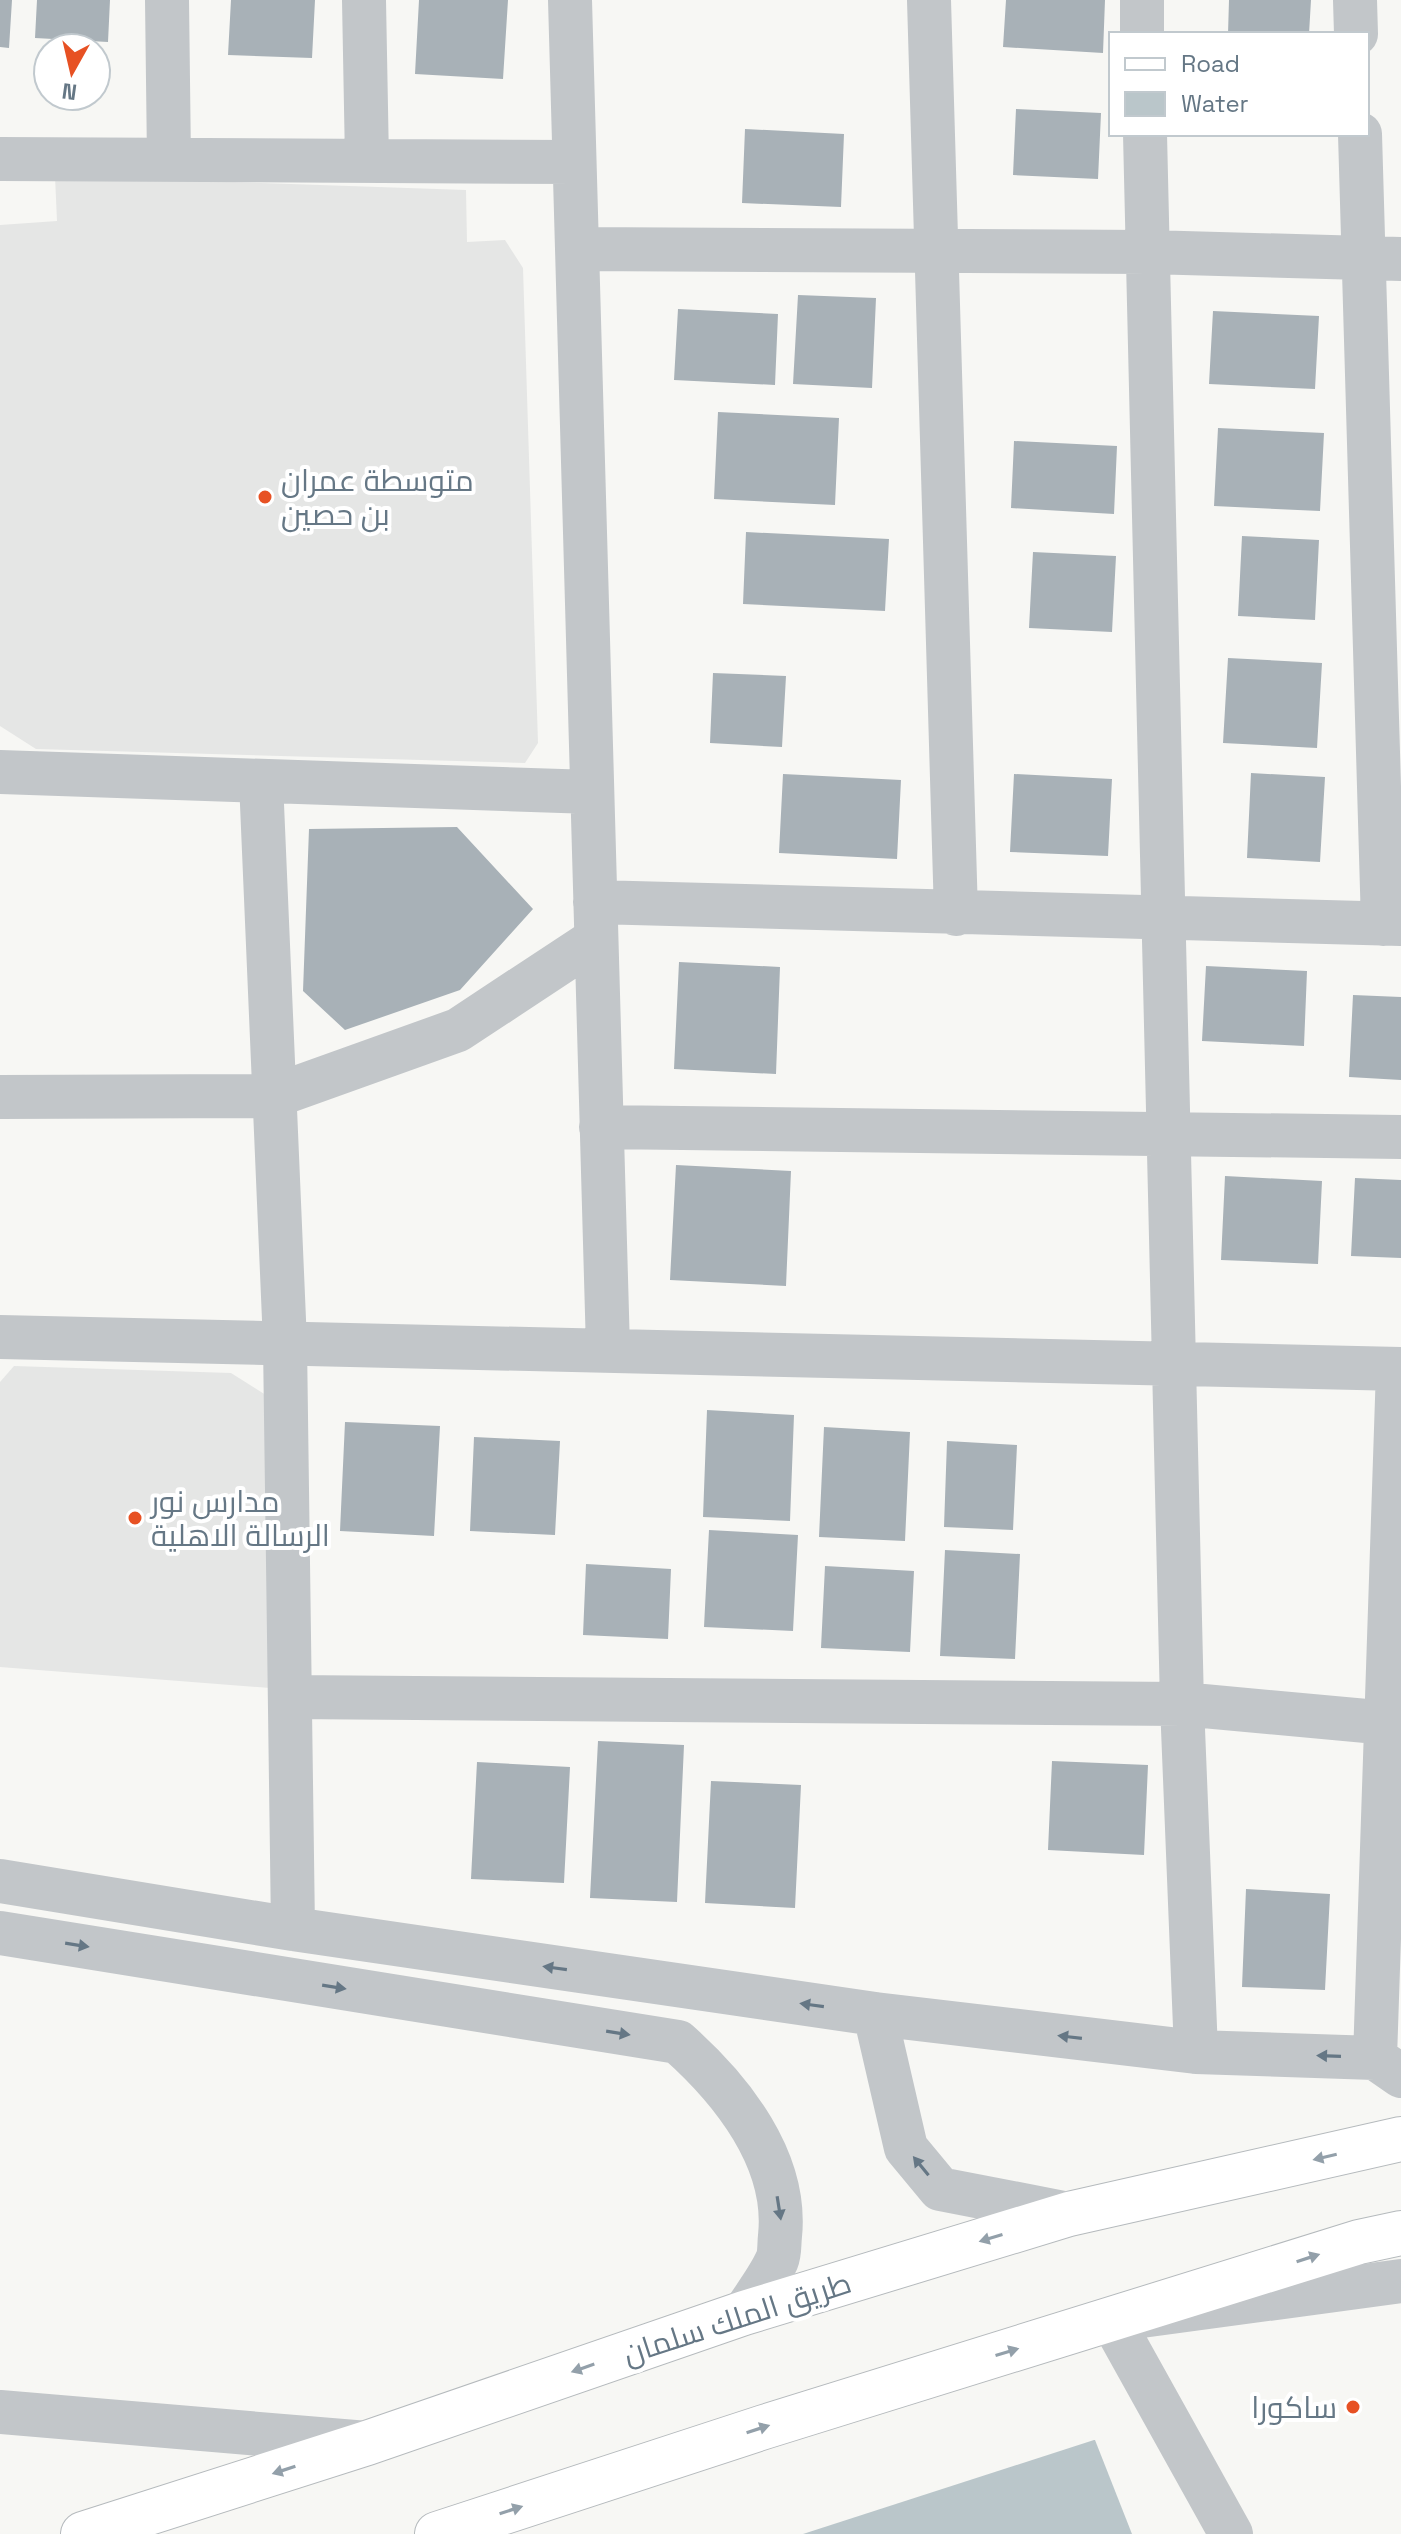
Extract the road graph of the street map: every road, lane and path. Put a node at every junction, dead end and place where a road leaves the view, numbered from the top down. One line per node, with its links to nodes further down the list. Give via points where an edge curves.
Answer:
1 (167, 0): 12 (street)
2 (364, 0): 13 (street)
3 (570, 0): 14 (street)
4 (929, 0): 16 (street)
5 (1142, 0): 7 (street)
6 (1355, 0): 8 (street)
7 (1142, 32)
8 (1356, 32)
9 (1145, 136): 17 (street)
10 (1360, 136): 18 (street)
11 (0, 159): 12 (street)
12 (169, 160): 13 (street)
13 (367, 161): 14 (street)
14 (574, 162): 15 (street)
15 (577, 249): 16 (street); 21 (street)
16 (934, 251): 17 (street); 22 (street)
17 (1148, 252): 18 (street); 24 (street)
18 (1383, 258): 25 (street)
19 (0, 772): 20 (street)
20 (261, 781): 21 (street); 26 (street)
21 (592, 792): 23 (street)
22 (956, 914): 23 (street); 24 (street)
23 (596, 921): 26 (street, via 458,1030); 28 (street)
24 (1164, 921): 25 (street); 29 (street)
25 (1392, 924)
26 (274, 1096): 27 (street); 32 (street)
27 (0, 1097)
28 (601, 1127): 29 (street); 33 (street)
29 (1169, 1133): 30 (street); 34 (street)
30 (1401, 1137)
31 (0, 1337): 32 (street)
32 (285, 1343): 33 (street); 36 (street)
33 (608, 1349): 34 (street)
34 (1174, 1362): 35 (street); 37 (street)
35 (1400, 1369): 38 (street)
36 (290, 1697): 37 (street); 40 (street)
37 (1182, 1704): 38 (street); 43 (street)
38 (1388, 1723): 44 (street)
39 (0, 1881): 40 (street)
40 (293, 1929): 42 (street, one-way to 40)
41 (0, 1933): 49 (street, one-way to 49, via 678,2042 707,2068 746,2117 767,2160 782,2212 778,2259)
42 (875, 2014): 43 (street, one-way to 42); 46 (street, one-way to 42, via 940,2189 906,2148)
43 (1196, 2052): 44 (street, one-way to 43)
44 (1388, 2067)
45 (1401, 2139): 46 (main road, طريق الملك سلمان, one-way to 46)
46 (1069, 2214): 49 (main road, طريق الملك سلمان, one-way to 49)
47 (1401, 2233): 50 (main road, one-way to 47)
48 (1401, 2281): 50 (street)
49 (744, 2313): 52 (main road, طريق الملك سلمان, one-way to 52)
50 (1112, 2320): 54 (main road, one-way to 50); 55 (street)
51 (0, 2412): 52 (street)
52 (367, 2443): 53 (main road, طريق الملك سلمان, one-way to 53)
53 (83, 2534)
54 (437, 2534)
55 (1231, 2534)

